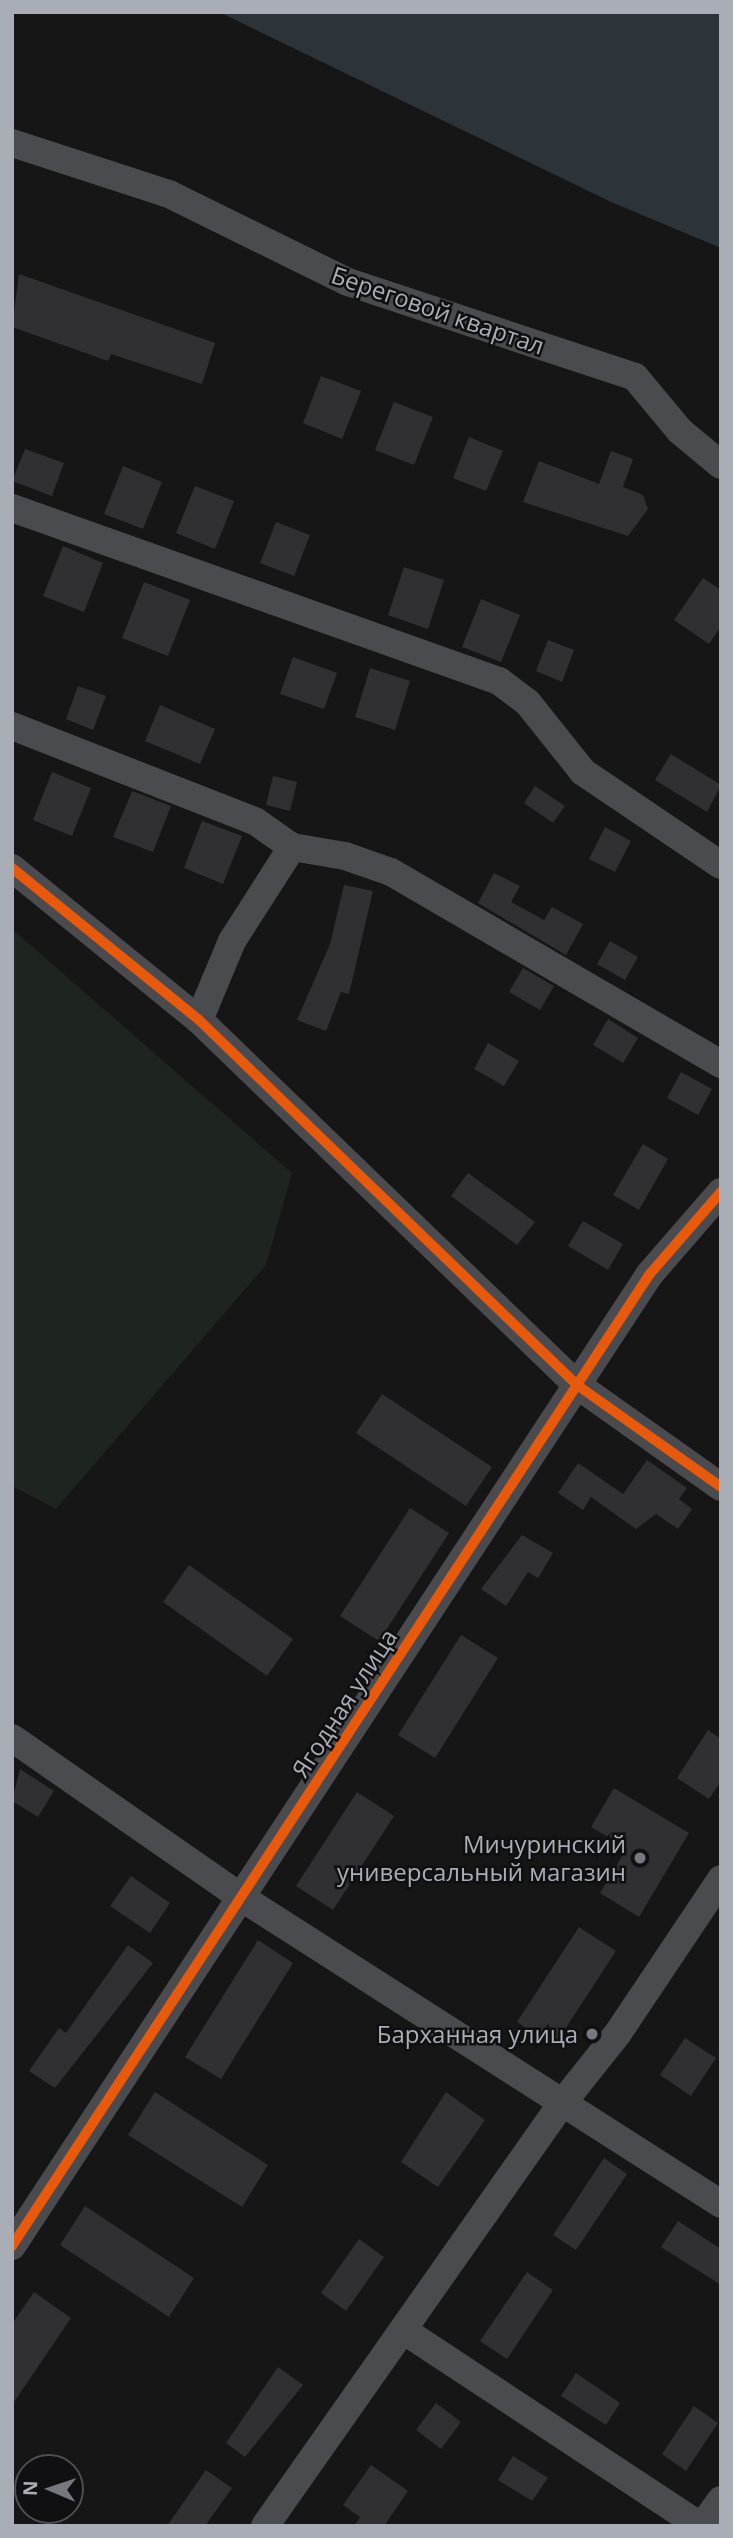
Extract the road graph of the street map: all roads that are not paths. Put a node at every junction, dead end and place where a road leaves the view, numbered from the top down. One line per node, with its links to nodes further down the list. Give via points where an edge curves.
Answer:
1 (12, 143): 2 (street, Береговой квартал, via 169,194 348,282 635,377 680,431)
2 (721, 465)
3 (12, 508): 6 (street, via 499,681 528,703 583,772)
4 (12, 726): 5 (street, via 255,821)
5 (292, 847): 8 (street, via 232,941); 9 (street, via 345,856 391,872)
6 (721, 865)
7 (12, 868): 8 (street)
8 (199, 1020): 11 (street)
9 (721, 1064)
10 (721, 1192): 11 (street, Ягодная улица, via 649,1275)
11 (577, 1385): 12 (street); 15 (street, Ягодная улица)
12 (721, 1488)
13 (12, 1738): 15 (street)
14 (721, 1879): 16 (street, via 618,2033)
15 (242, 1898): 16 (street); 18 (street, Ягодная улица)
16 (559, 2106): 17 (street); 19 (street)
17 (721, 2204)
18 (12, 2246)
19 (403, 2330): 21 (street); 22 (street)
20 (721, 2500): 22 (street)
21 (265, 2526)
22 (701, 2526)

